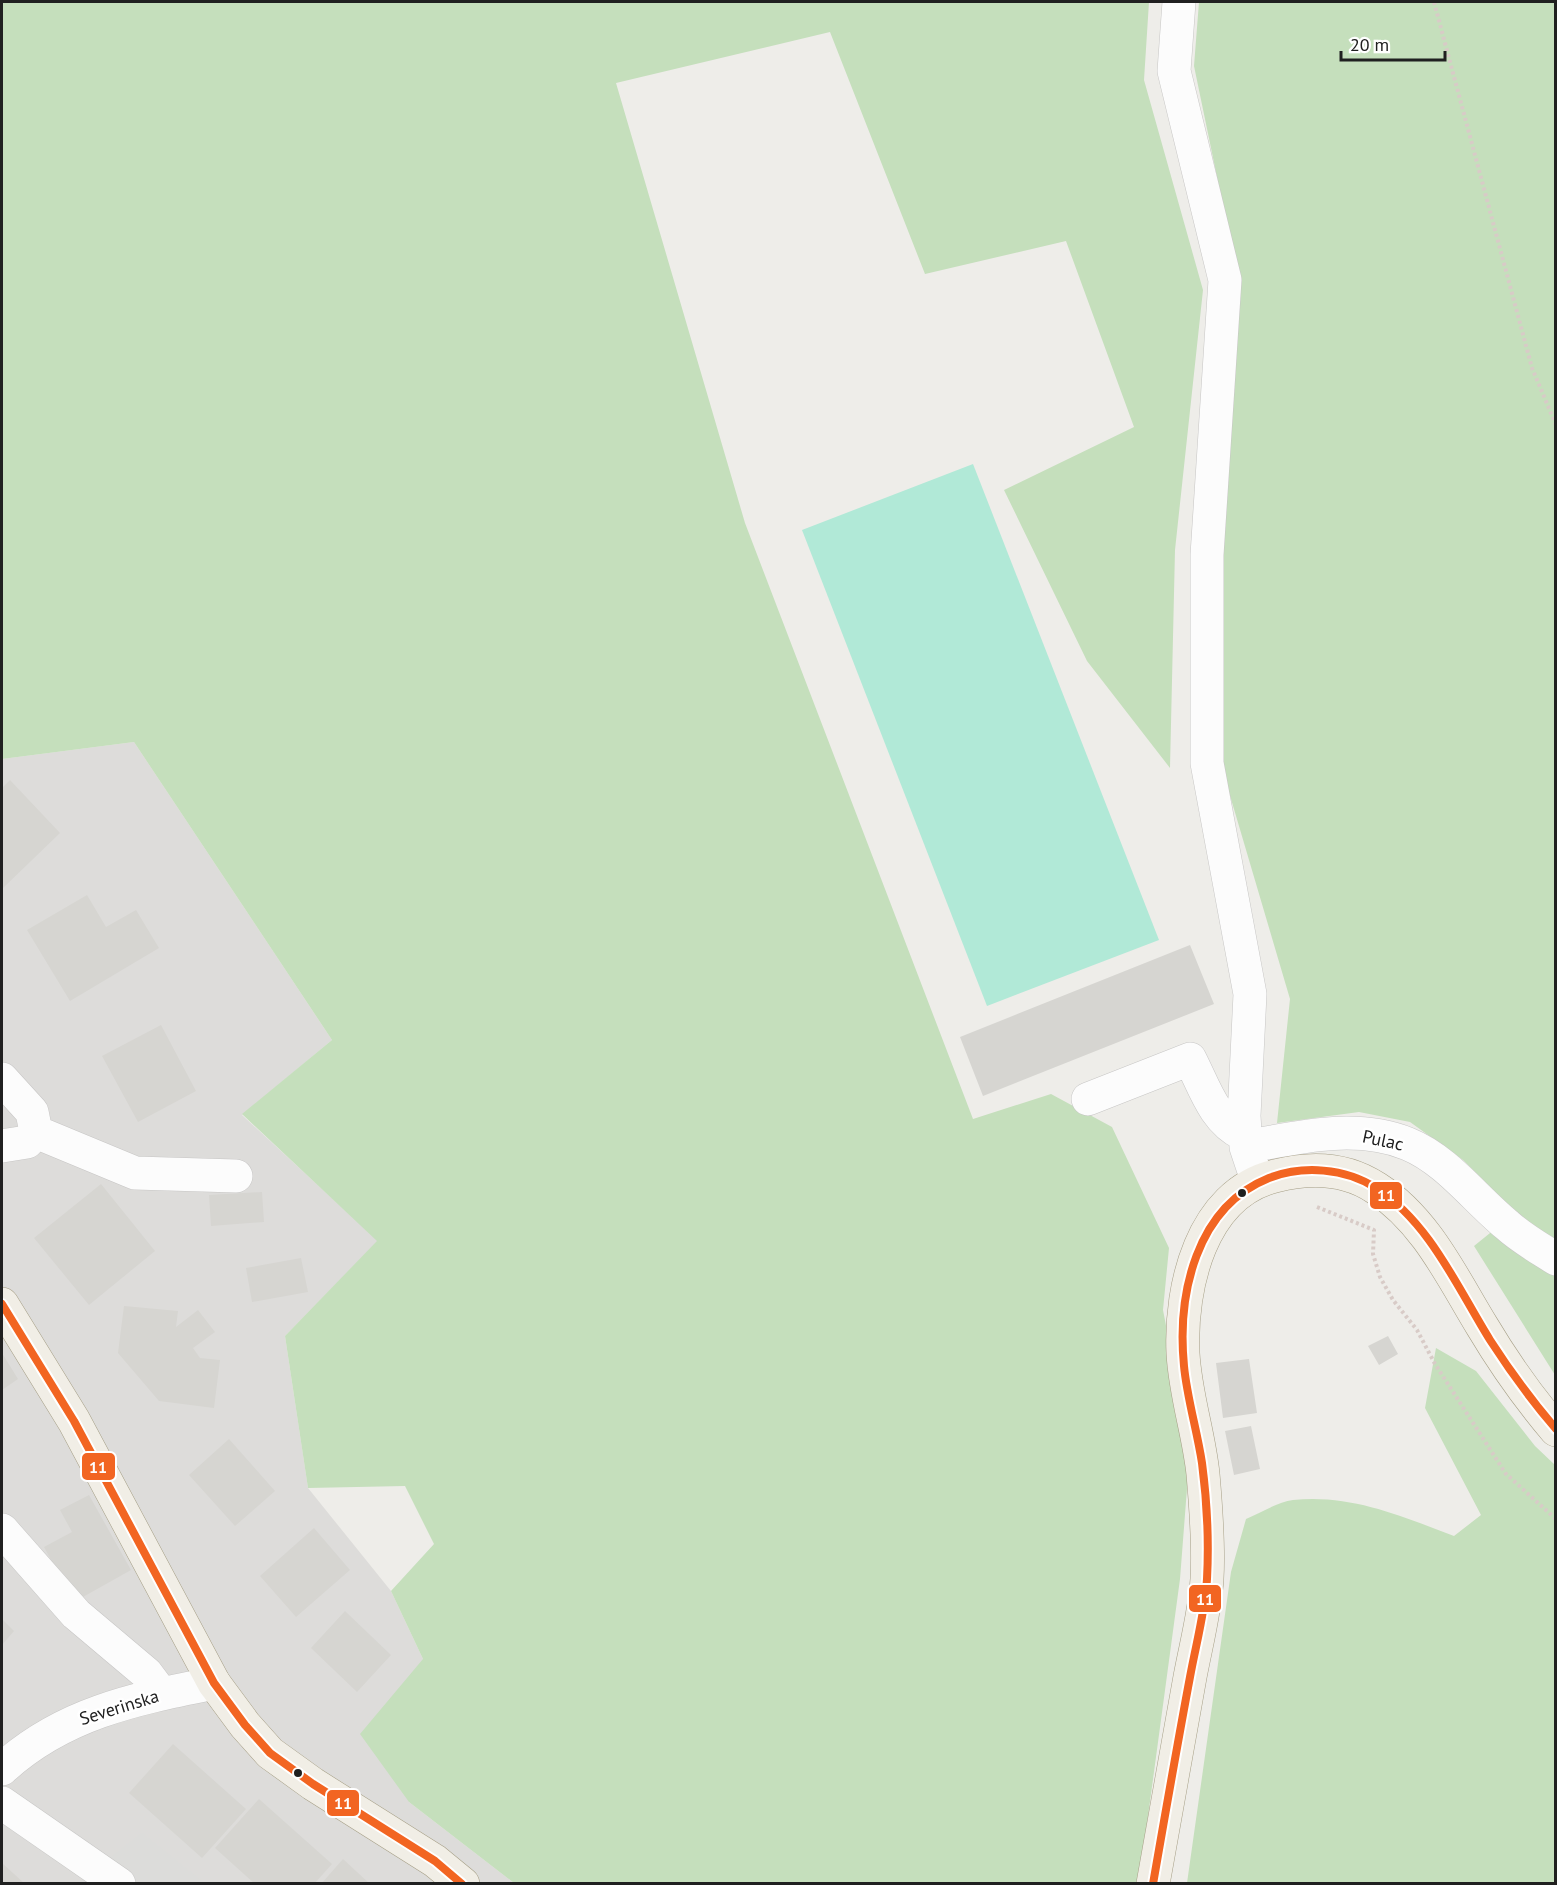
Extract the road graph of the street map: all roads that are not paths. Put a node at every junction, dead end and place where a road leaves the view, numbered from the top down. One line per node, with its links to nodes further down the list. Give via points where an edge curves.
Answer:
1 (1179, 2): 5 (street, via 1174,71 1225,280 1208,555 1207,763 1250,994)
2 (2, 1079): 4 (street, via 32,1112)
3 (1088, 1099): 5 (street, via 1190,1059 1218,1116)
4 (36, 1132): 6 (street, via 27,1142); 7 (street, via 135,1173)
5 (1245, 1140): 8 (street); 9 (street, Pulac, via 1330,1132 1408,1144 1446,1169 1508,1226)
6 (2, 1146)
7 (236, 1176)
8 (1272, 1178): 11 (main road, via 1322,1170 1353,1176 1394,1201 1418,1225 1509,1370); 19 (main road, via 1236,1197 1203,1238 1183,1318 1183,1356 1203,1473 1207,1580)
9 (1556, 1259)
10 (2, 1304): 13 (main road, via 74,1421)
11 (1556, 1430)
12 (2, 1530): 14 (street, via 76,1614 146,1673)
13 (214, 1683): 14 (street, Severinska); 18 (main road, via 270,1754 435,1861)
14 (161, 1694): 15 (street, Severinska, via 96,1711 61,1726 22,1750)
15 (2, 1769)
16 (2, 1803): 17 (street)
17 (119, 1884)
18 (463, 1884)
19 (1153, 1884)

